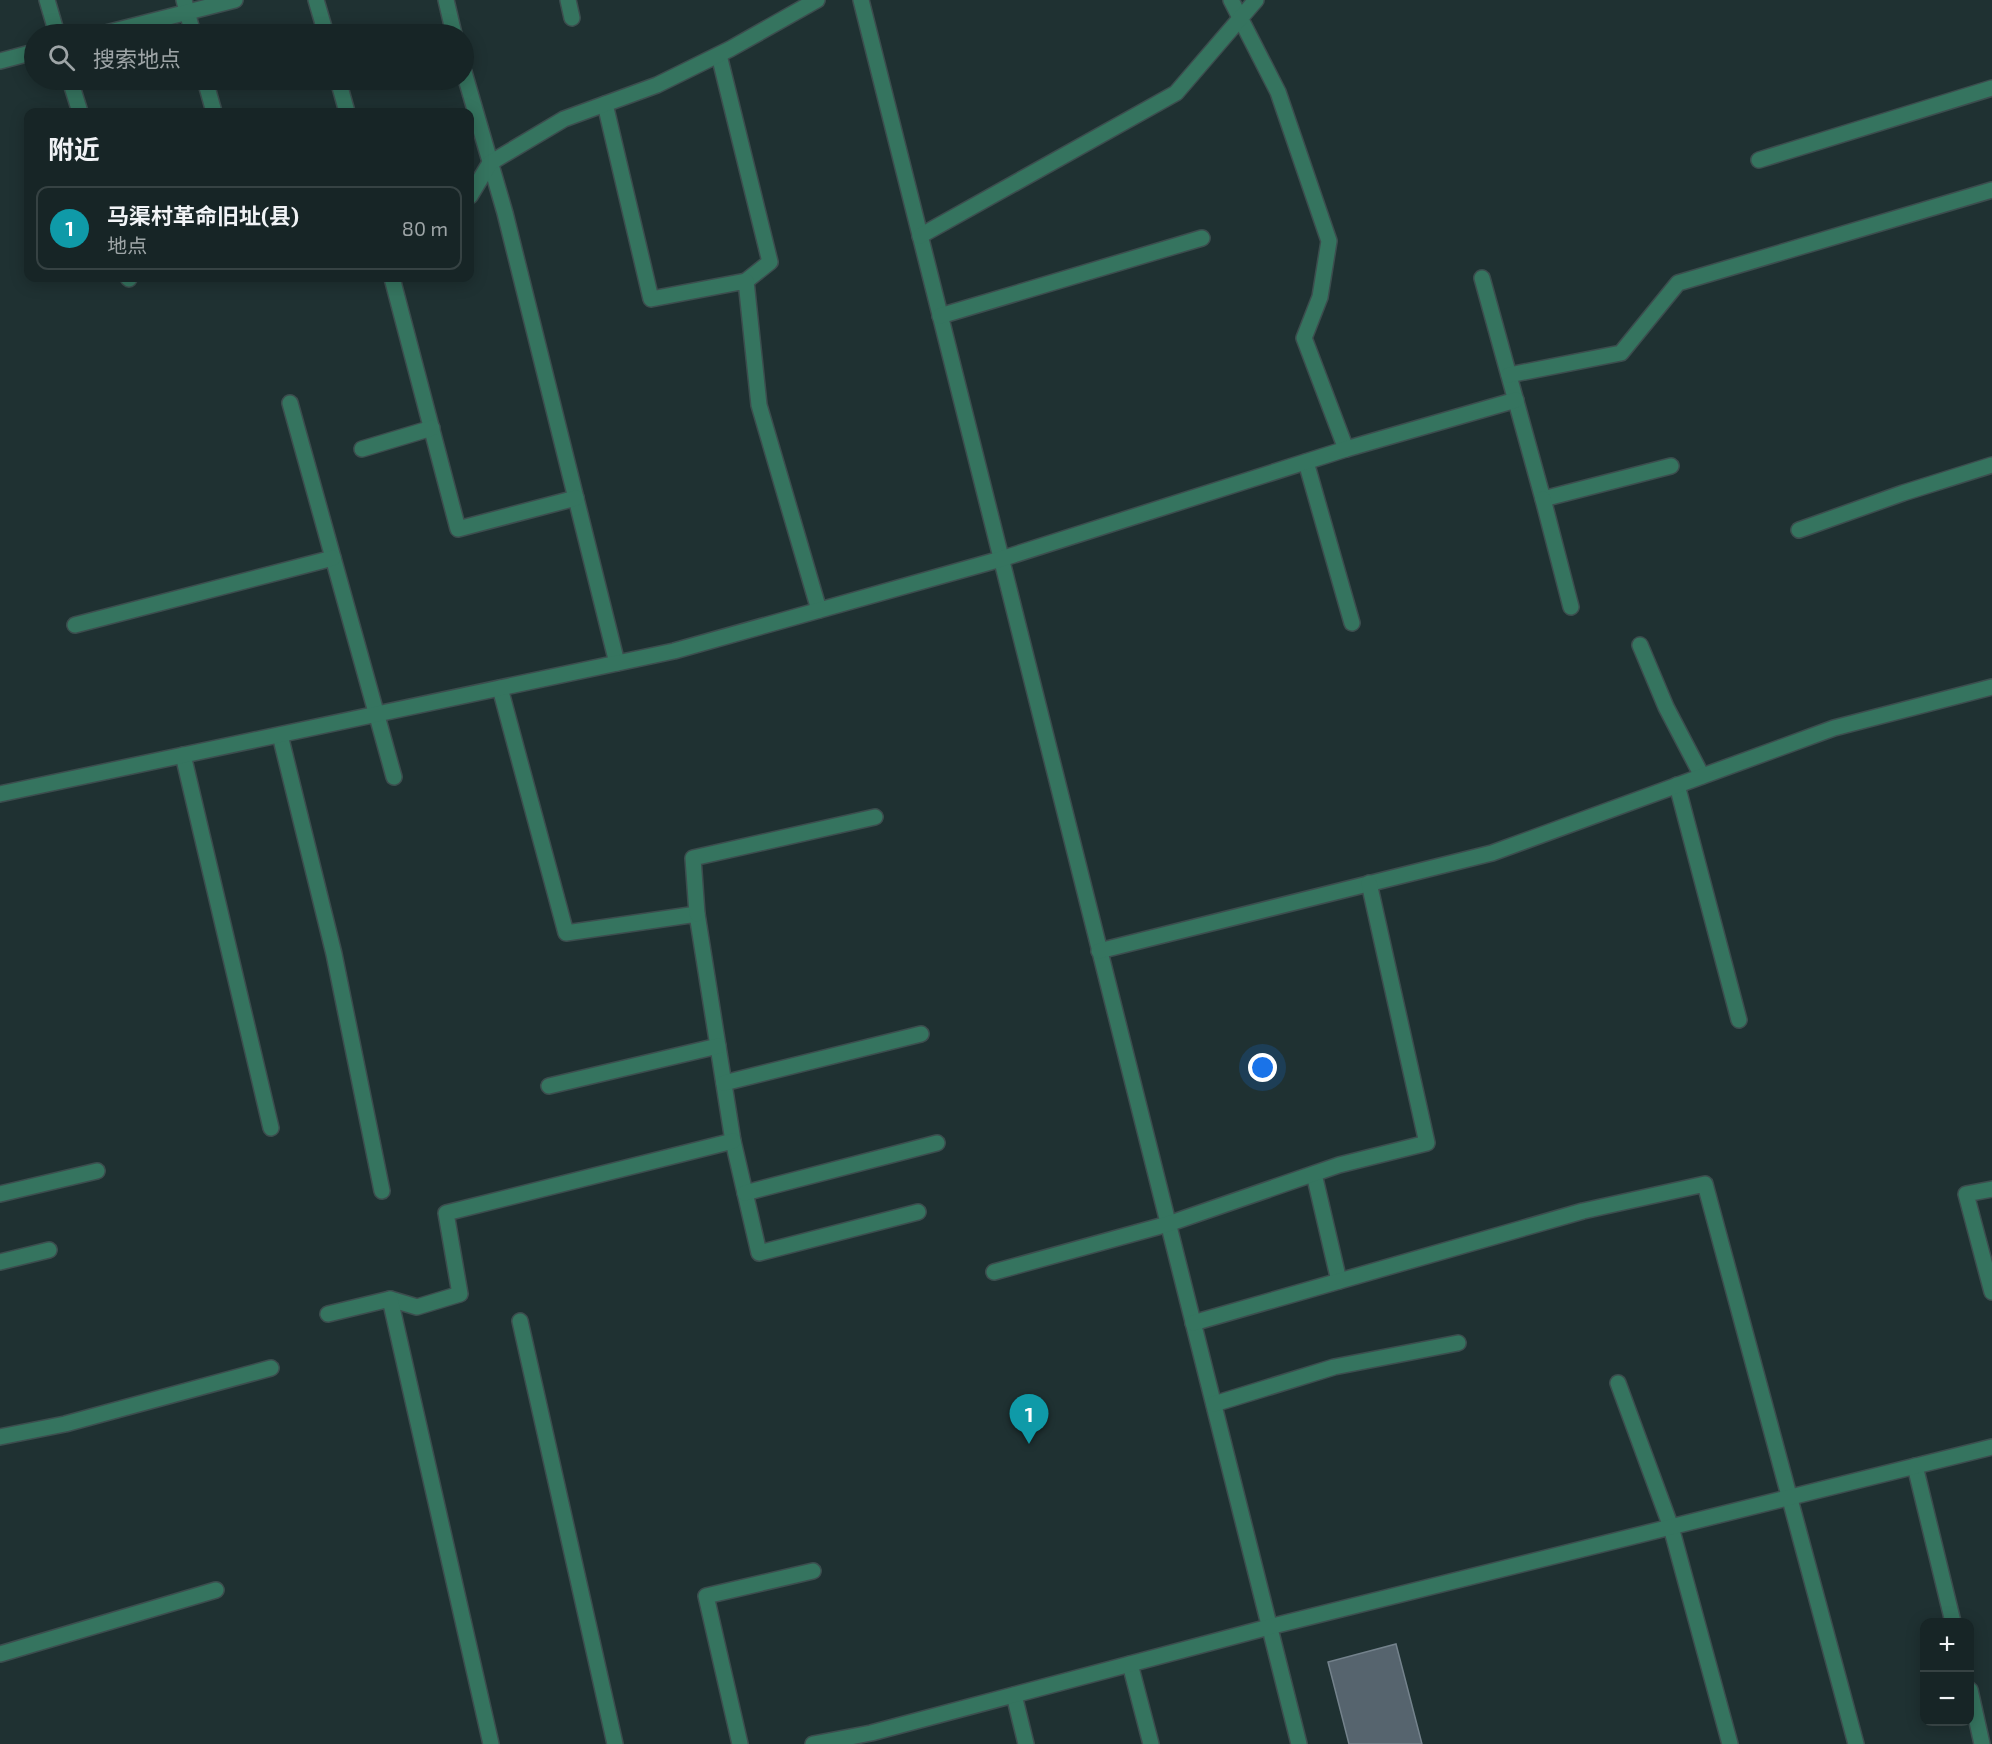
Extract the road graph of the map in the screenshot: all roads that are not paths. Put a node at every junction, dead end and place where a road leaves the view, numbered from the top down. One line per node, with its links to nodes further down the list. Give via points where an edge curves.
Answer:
1 (47, 0): 13 (street)
2 (235, 0): 10 (street)
3 (316, 0): 16 (street)
4 (446, 0): 17 (street)
5 (568, 0): 11 (street)
6 (817, 0): 19 (street)
7 (861, 0): 34 (street)
8 (1231, 0): 12 (street)
9 (1256, 0): 12 (street)
10 (186, 6): 14 (street); 15 (street)
11 (572, 18)
12 (1240, 18): 34 (street, via 1176,93); 45 (street, via 1278,92 1329,241 1320,297 1304,338)
13 (54, 24)
14 (132, 24)
15 (190, 24)
16 (323, 24)
17 (452, 24)
18 (24, 55): 20 (street)
19 (719, 55): 26 (street, via 657,85); 37 (street, via 770,262)
20 (0, 61)
21 (1992, 88): 30 (street)
22 (73, 90): 27 (street)
23 (208, 90): 28 (street)
24 (341, 90): 29 (street)
25 (469, 90): 31 (street)
26 (605, 104): 31 (street, via 564,119); 37 (street, via 651,299)
27 (79, 108)
28 (213, 108)
29 (346, 108)
30 (1759, 160)
31 (490, 163): 32 (street); 49 (street)
32 (474, 189)
33 (1992, 190): 40 (street, via 1678,283 1621,353)
34 (920, 236): 39 (street)
35 (1202, 238): 39 (street)
36 (1482, 278): 40 (street)
37 (746, 281): 55 (street, via 759,405)
38 (393, 282): 43 (street)
39 (940, 316): 53 (street)
40 (1509, 375): 41 (street)
41 (1516, 400): 45 (street); 50 (street)
42 (290, 403): 52 (street)
43 (432, 428): 44 (street); 49 (street, via 458,529)
44 (362, 449)
45 (1346, 449): 46 (street)
46 (1306, 462): 53 (street); 56 (street)
47 (1992, 465): 51 (street)
48 (1671, 466): 50 (street)
49 (576, 498): 59 (street)
50 (1543, 499): 54 (street)
51 (1799, 530)
52 (333, 558): 57 (street); 62 (street)
53 (1001, 559): 55 (street); 72 (street)
54 (1571, 607)
55 (819, 610): 59 (street)
56 (1352, 623)
57 (75, 625)
58 (1640, 645): 65 (street, via 1666,707)
59 (617, 663): 61 (street)
60 (1992, 687): 65 (street, via 1834,728)
61 (500, 688): 62 (street); 71 (street, via 566,933)
62 (377, 714): 63 (street); 66 (street)
63 (280, 735): 64 (street); 84 (street, via 334,954)
64 (183, 755): 68 (street); 78 (street)
65 (1702, 776): 67 (street)
66 (394, 777)
67 (1677, 785): 70 (street, via 1492,853); 73 (street)
68 (0, 794)
69 (875, 817): 71 (street, via 693,858)
70 (1369, 883): 72 (street); 82 (street, via 1427,1143)
71 (697, 914): 75 (street)
72 (1100, 951): 88 (street)
73 (1739, 1020)
74 (921, 1034): 76 (street)
75 (718, 1046): 76 (street); 77 (street)
76 (724, 1083): 79 (street)
77 (549, 1086)
78 (271, 1128)
79 (734, 1141): 85 (street); 94 (street, via 446,1213 460,1294 417,1307)
80 (938, 1143): 85 (street)
81 (97, 1172): 86 (street)
82 (1314, 1173): 88 (street); 92 (street)
83 (1992, 1189): 93 (street, via 1966,1194)
84 (382, 1191)
85 (745, 1193): 87 (street, via 759,1253)
86 (0, 1194)
87 (918, 1212)
88 (1168, 1224): 91 (street); 97 (street)
89 (49, 1250): 90 (street)
90 (0, 1262)
91 (994, 1272)
92 (1339, 1281): 97 (street); 105 (street, via 1583,1211 1705,1184)
93 (1992, 1292)
94 (390, 1299): 95 (street); 116 (street)
95 (328, 1314)
96 (519, 1321): 117 (street)
97 (1193, 1323): 101 (street)
98 (1458, 1343): 101 (street, via 1334,1367)
99 (271, 1368): 102 (street, via 64,1424)
100 (1618, 1383): 106 (street)
101 (1214, 1404): 110 (street)
102 (0, 1437)
103 (1992, 1447): 104 (street)
104 (1915, 1466): 105 (street); 109 (street)
105 (1791, 1497): 106 (street); 124 (street)
106 (1671, 1527): 110 (street); 123 (street)
107 (813, 1571): 118 (street, via 706,1596)
108 (216, 1590): 111 (street)
109 (1952, 1618)
110 (1269, 1627): 112 (street); 122 (street)
111 (0, 1654)
112 (1130, 1664): 113 (street); 121 (street)
113 (1014, 1695): 115 (street); 120 (street)
114 (1974, 1708): 125 (street)
115 (872, 1739): 119 (street)
116 (491, 1744)
117 (615, 1744)
118 (740, 1744)
119 (813, 1744)
120 (1026, 1744)
121 (1151, 1744)
122 (1299, 1744)
123 (1730, 1744)
124 (1856, 1744)
125 (1982, 1744)

